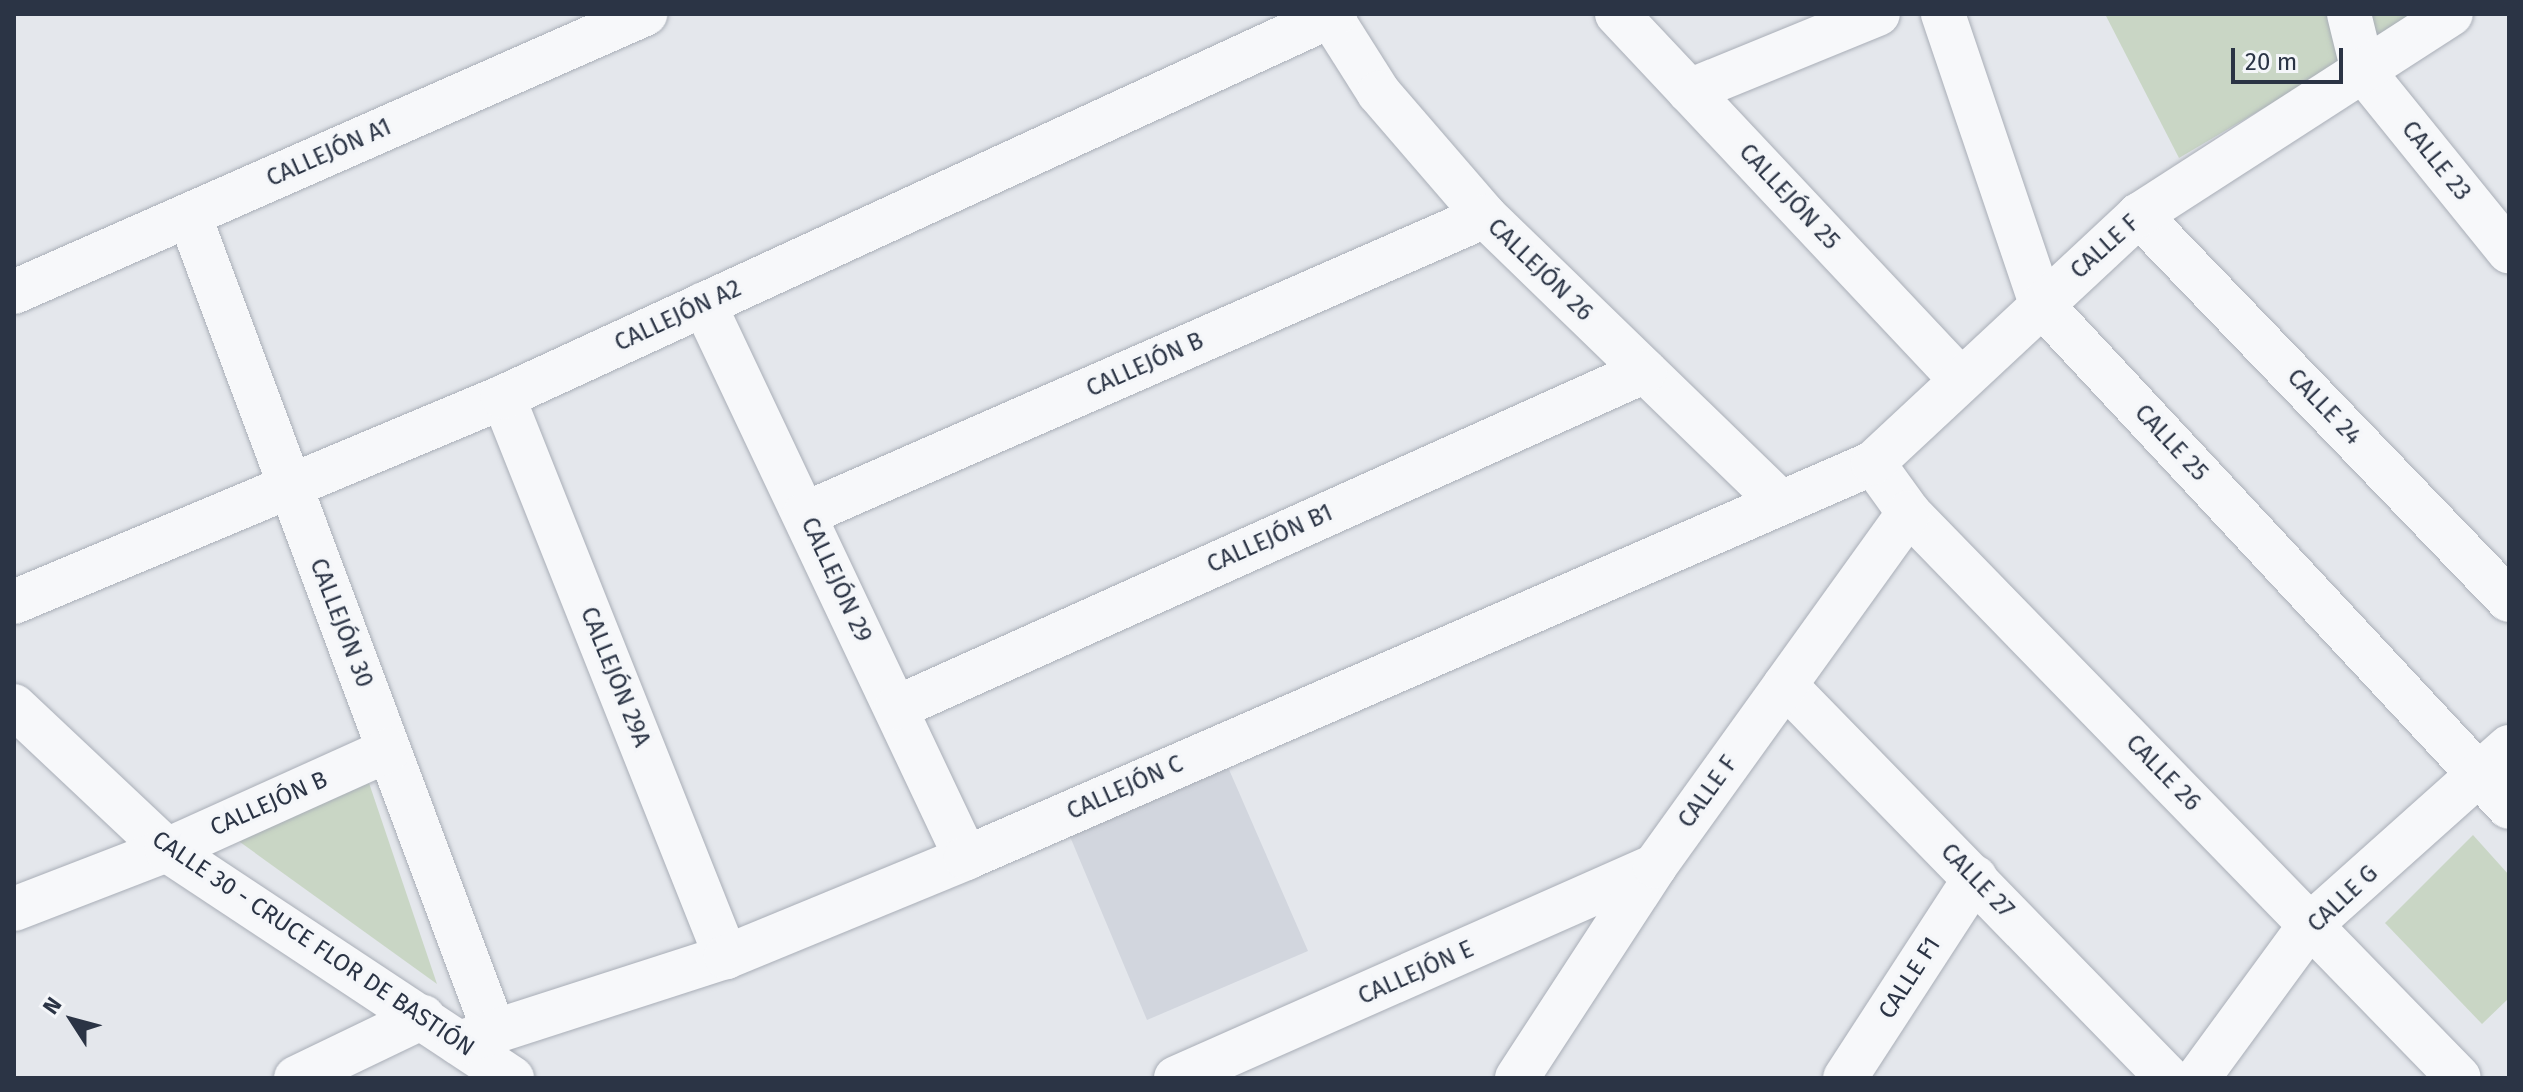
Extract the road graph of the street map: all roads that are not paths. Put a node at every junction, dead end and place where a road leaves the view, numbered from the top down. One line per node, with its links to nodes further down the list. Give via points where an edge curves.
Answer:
1 (645, 14): 10 (street, CALLEJÓN A1)
2 (1617, 14): 9 (street, CALLEJÓN 25)
3 (1878, 14): 9 (street)
4 (1943, 14): 16 (street, CALLE 25)
5 (2349, 14): 8 (street)
6 (2451, 14): 8 (street, CALLE F)
7 (1331, 15): 12 (street, CALLEJÓN 26, via 1379,93); 15 (street, CALLEJÓN A2)
8 (2363, 71): 11 (street, CALLE F); 13 (street, CALLE 23)
9 (1689, 91): 18 (street, CALLEJÓN 25)
10 (189, 215): 14 (street, CALLEJÓN A1); 21 (street, CALLEJÓN 30)
11 (2139, 215): 16 (street, CALLE F); 25 (street, CALLE 24)
12 (1485, 216): 17 (street, CALLEJÓN 26); 24 (street, CALLEJÓN B)
13 (2509, 251)
14 (14, 292)
15 (704, 304): 19 (street, CALLEJÓN A2); 24 (street, CALLEJÓN 29)
16 (2041, 304): 18 (street, CALLE F); 31 (street, CALLE 25)
17 (1645, 371): 22 (street, CALLEJÓN 26); 29 (street, CALLEJÓN B1)
18 (1961, 380): 20 (street, CALLE F)
19 (503, 397): 21 (street, CALLEJÓN A2); 38 (street, CALLEJÓN 29A)
20 (1873, 463): 22 (street, CALLE F); 23 (street, CALLE 26)
21 (289, 486): 26 (street, CALLEJÓN A2); 30 (street, CALLEJÓN 30)
22 (1780, 502): 33 (street, CALLEJÓN C)
23 (1909, 513): 27 (street, CALLE F); 37 (street, CALLE 26)
24 (805, 514): 29 (street, CALLEJÓN 29)
25 (2509, 600)
26 (14, 602)
27 (1785, 685): 34 (street, CALLE F); 35 (street, CALLE 27)
28 (14, 706): 32 (street, CALLE 30 - CRUCE FLOR DE BASTIÓN)
29 (896, 708): 33 (street, CALLEJÓN 29)
30 (388, 750): 32 (street, CALLEJÓN B); 40 (street, CALLEJÓN 30)
31 (2499, 777): 37 (street, CALLE G)
32 (167, 850): 36 (street, CALLEJÓN B); 39 (street, CALLE 30 - CRUCE FLOR DE BASTIÓN)
33 (966, 858): 38 (street, CALLEJÓN C)
34 (1655, 866): 41 (street, CALLEJÓN E); 45 (street, CALLE F)
35 (1975, 878): 46 (street, CALLE F1); 47 (street, CALLE 27)
36 (14, 909)
37 (2310, 925): 48 (street, CALLE G); 49 (street, CALLE 26)
38 (726, 957): 40 (street, CALLEJÓN C)
39 (423, 1017): 40 (street, CALLE 30 - CRUCE FLOR DE BASTIÓN); 42 (street)
40 (476, 1037): 43 (street, CALLE 30 - CRUCE FLOR DE BASTIÓN)
41 (1211, 1070): 44 (street, CALLEJÓN E)
42 (296, 1078)
43 (512, 1078)
44 (1176, 1078)
45 (1517, 1078)
46 (1845, 1078)
47 (2168, 1078)
48 (2198, 1078)
49 (2459, 1078)

